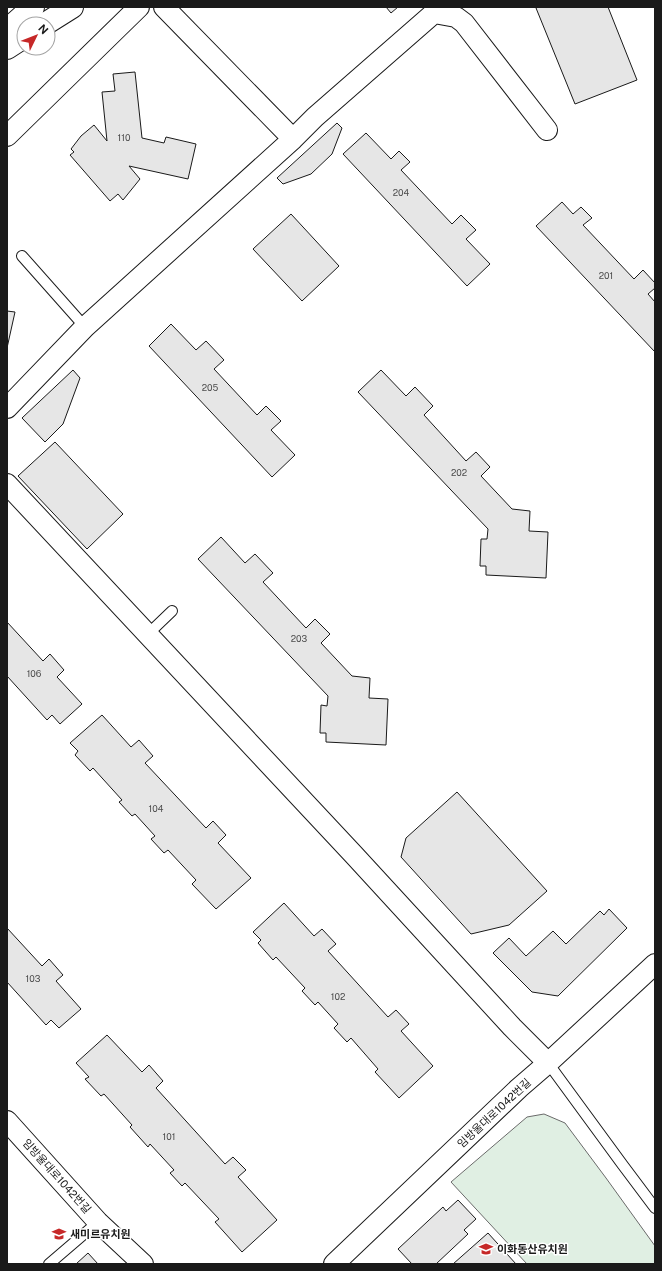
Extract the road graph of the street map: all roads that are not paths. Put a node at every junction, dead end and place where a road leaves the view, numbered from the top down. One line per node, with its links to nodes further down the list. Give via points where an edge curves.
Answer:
1 (33, 7): 6 (main road)
2 (72, 7): 5 (main road)
3 (138, 7): 10 (street)
4 (164, 7): 11 (street)
5 (56, 17)
6 (7, 30)
7 (16, 42): 8 (main road)
8 (7, 48)
9 (547, 130): 11 (street, via 464,23 456,17 434,13)
10 (7, 136)
11 (293, 139): 13 (street)
12 (22, 256): 13 (lane)
13 (86, 327): 14 (street)
14 (7, 408)
15 (7, 484): 17 (street)
16 (172, 610): 17 (lane)
17 (147, 635): 19 (street)
18 (655, 964): 19 (street, 임방울대로1042번길)
19 (548, 1063): 21 (lane); 23 (street, 임방울대로1042번길, via 519,1088)
20 (7, 1121): 22 (street, 임방울대로1042번길)
21 (655, 1208)
22 (98, 1222): 24 (lane); 25 (street, 임방울대로1042번길)
23 (342, 1261)
24 (49, 1264)
25 (142, 1264)

